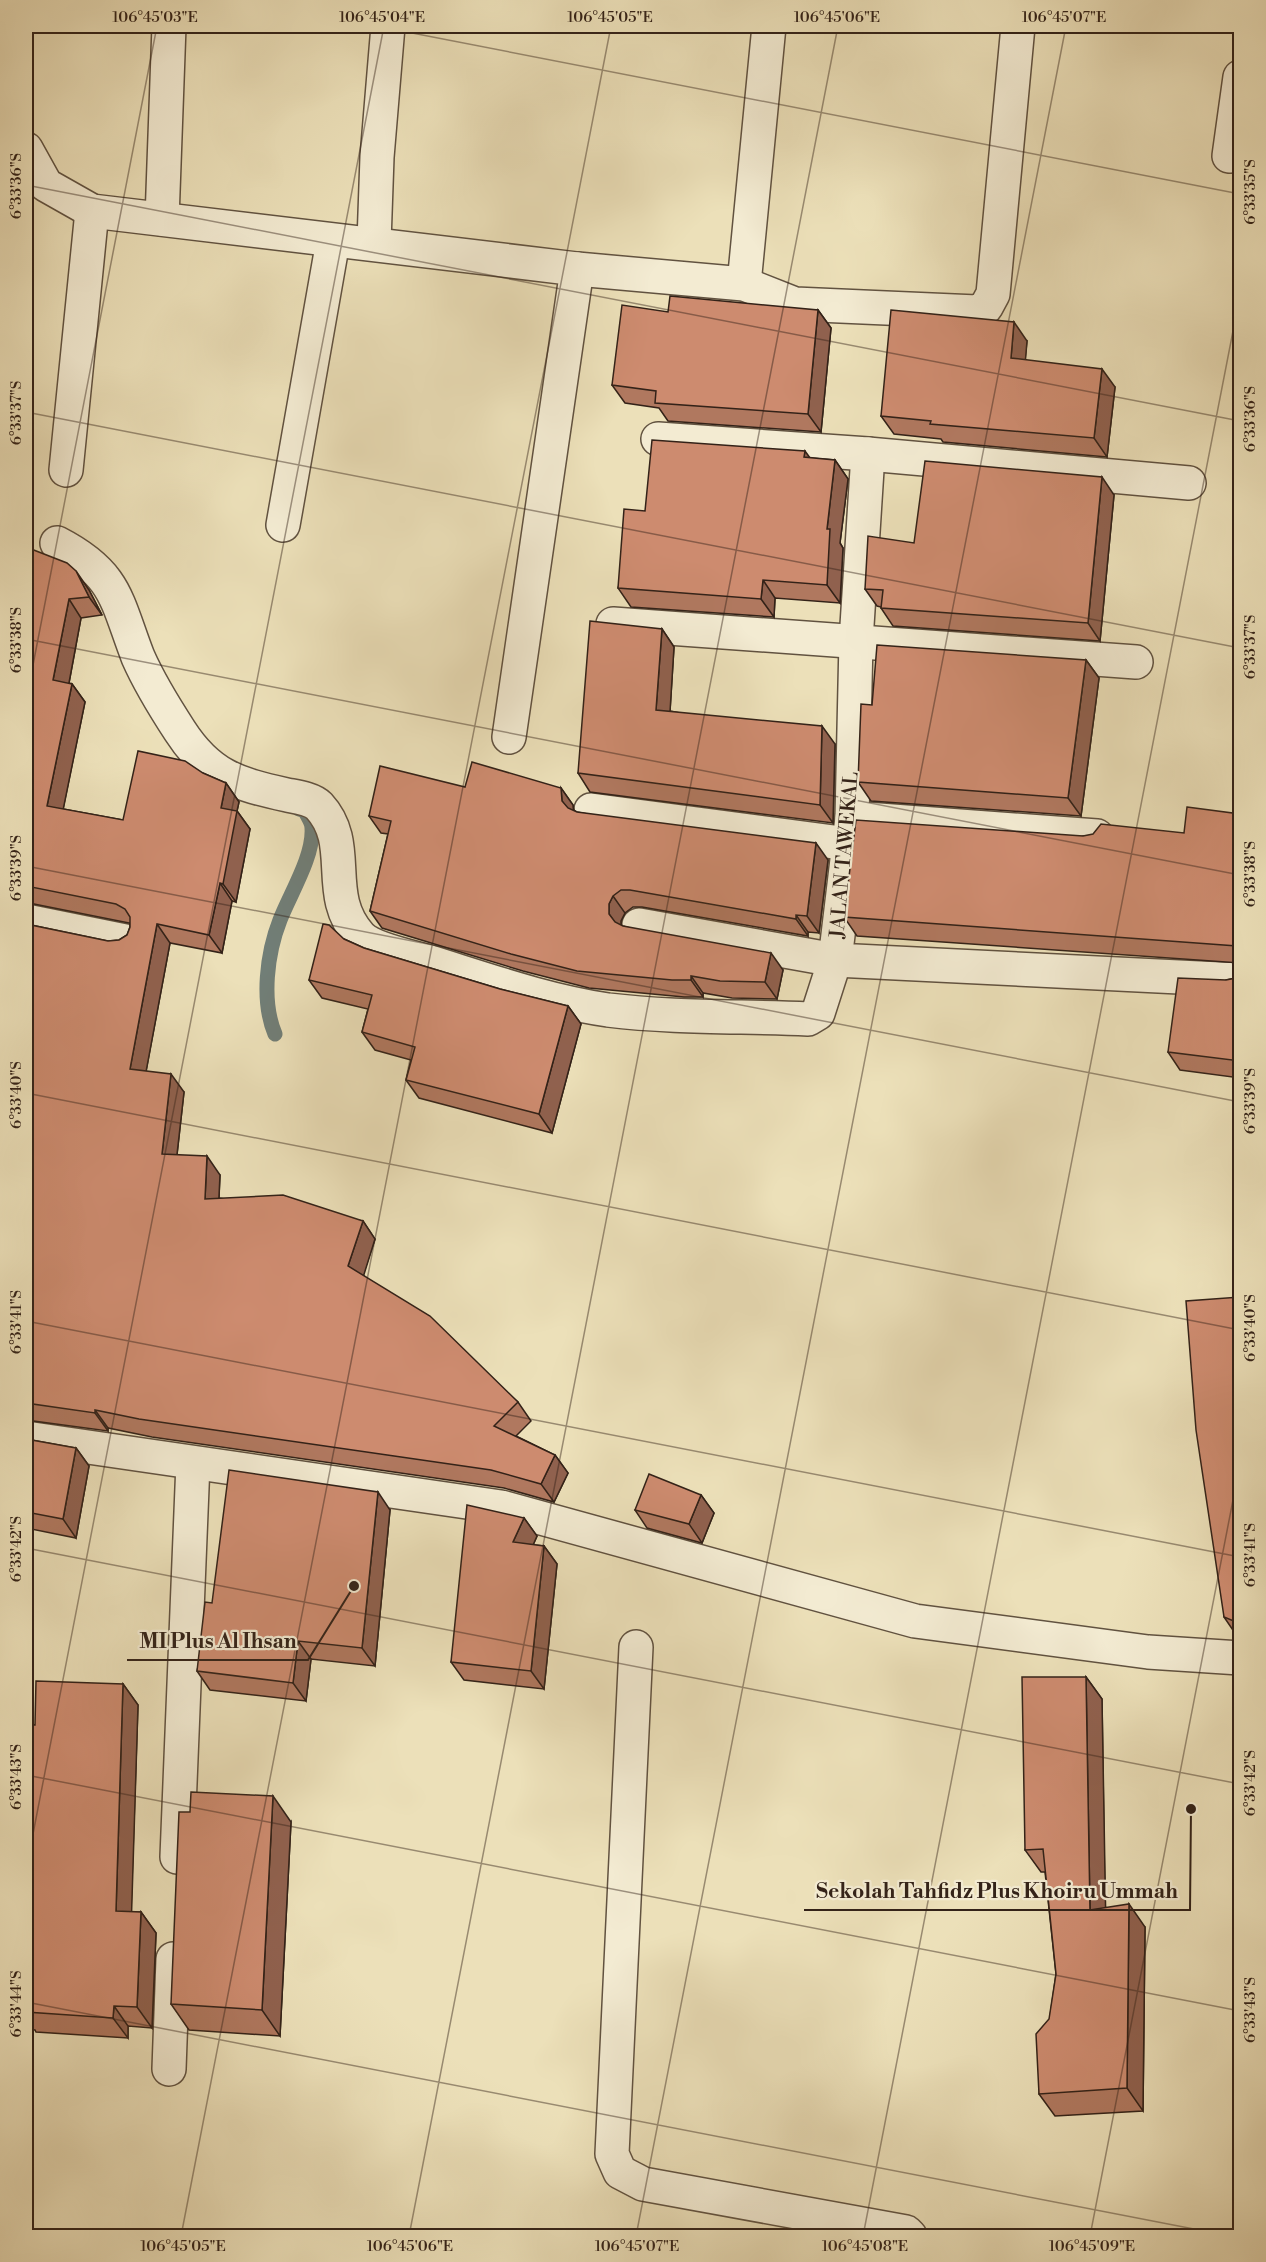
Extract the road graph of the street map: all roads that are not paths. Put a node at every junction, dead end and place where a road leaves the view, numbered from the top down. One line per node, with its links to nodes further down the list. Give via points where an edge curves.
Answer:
1 (169, 26): 9 (street)
2 (388, 26): 11 (street)
3 (769, 26): 13 (street)
4 (1018, 26): 13 (street, via 993,294 986,308 977,312 795,304)
5 (1240, 77): 7 (street)
6 (26, 149): 8 (street, via 46,185)
7 (1229, 156)
8 (92, 211): 9 (street); 16 (street)
9 (162, 219): 10 (street)
10 (333, 241): 11 (street); 18 (street)
11 (374, 242): 12 (street)
12 (577, 269): 13 (street); 23 (street)
13 (744, 284)
14 (658, 439): 15 (street)
15 (868, 454): 17 (street); 21 (street, JALAN TAWEKAL)
16 (66, 470)
17 (1189, 483)
18 (283, 525)
19 (57, 543): 30 (street, via 93,565 120,603 139,658 192,749 231,781 318,804 338,843 339,899 349,923 363,939 548,998 609,1010 685,1014 808,1019 818,1013)
20 (613, 624): 21 (street)
21 (856, 641): 22 (street); 25 (street, JALAN TAWEKAL)
22 (1136, 662)
23 (509, 737)
24 (591, 810): 25 (street)
25 (850, 831): 26 (street); 30 (street, JALAN TAWEKAL)
26 (1097, 836)
27 (26, 921): 29 (street)
28 (639, 925): 30 (street)
29 (125, 941)
30 (836, 960): 31 (street, JALAN TAWEKAL)
31 (1240, 980)
32 (26, 1438): 33 (street)
33 (193, 1463): 35 (street, via 501,1507 915,1621 1148,1652); 36 (street)
34 (636, 1647): 39 (street, via 612,2154 620,2172 643,2184 906,2232)
35 (1240, 1658)
36 (176, 1891)
37 (175, 1927): 38 (street)
38 (169, 2069)
39 (910, 2236)

